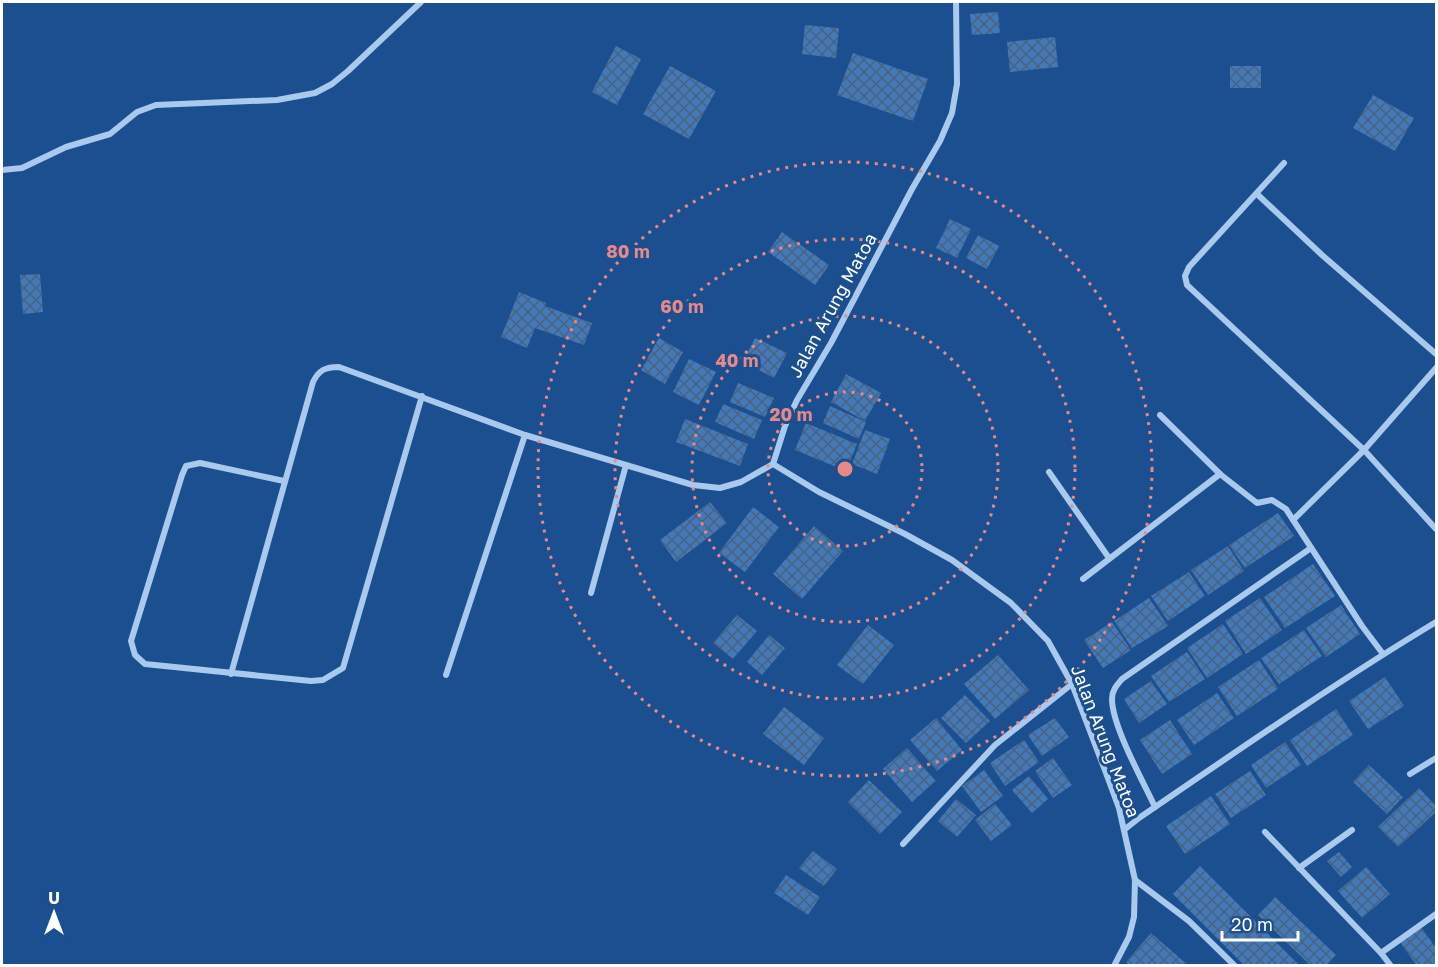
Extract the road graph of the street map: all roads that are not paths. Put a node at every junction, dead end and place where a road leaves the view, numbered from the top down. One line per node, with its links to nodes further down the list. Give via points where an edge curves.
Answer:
1 (421, 2): 4 (street, via 348,71 315,93 277,100 156,105 137,112 110,135 66,147 22,168)
2 (956, 2): 12 (street, Jalan Arung Matoa, via 958,59 952,113 837,333 796,399)
3 (1284, 163): 5 (street)
4 (2, 170)
5 (1257, 194): 6 (street); 11 (street, via 1189,267 1187,285)
6 (1437, 354)
7 (1437, 368): 11 (street)
8 (422, 396): 10 (street); 16 (street, via 339,367 328,367 318,373); 25 (street, via 343,668 323,680)
9 (1160, 415): 15 (street)
10 (525, 435): 13 (street); 26 (street)
11 (1364, 450): 17 (street); 18 (street)
12 (773, 464): 13 (street, via 741,482 720,488 693,485); 27 (street, Jalan Arung Matoa, via 952,560 1011,603 1048,641)
13 (626, 465): 22 (street)
14 (1049, 472): 20 (street)
15 (1220, 474): 17 (street, via 1257,502 1277,502); 20 (street)
16 (284, 480): 25 (street); 25 (street, via 200,463 186,466 131,641 135,655 145,664)
17 (1293, 520): 19 (street)
18 (1437, 529)
19 (1311, 548): 24 (street); 30 (street, via 1115,686 1114,713)
20 (1109, 558): 21 (street)
21 (1083, 579)
22 (591, 593)
23 (1437, 622): 24 (street)
24 (1383, 654): 30 (street)
25 (231, 674)
26 (446, 675)
27 (1072, 684): 31 (street, Jalan Arung Matoa); 34 (street, via 995,745)
28 (1437, 758): 29 (street)
29 (1410, 774)
30 (1155, 807): 31 (street)
31 (1124, 830): 36 (street, Jalan Arung Matoa)
32 (1352, 830): 35 (street)
33 (1265, 832): 35 (street)
34 (903, 844)
35 (1299, 868): 38 (street)
36 (1135, 879): 39 (street, Jalan Arung Matoa, via 1134,917); 40 (street, via 1189,921)
37 (1437, 914): 38 (street)
38 (1382, 953): 41 (street)
39 (1114, 966)
40 (1235, 966)
41 (1391, 966)

